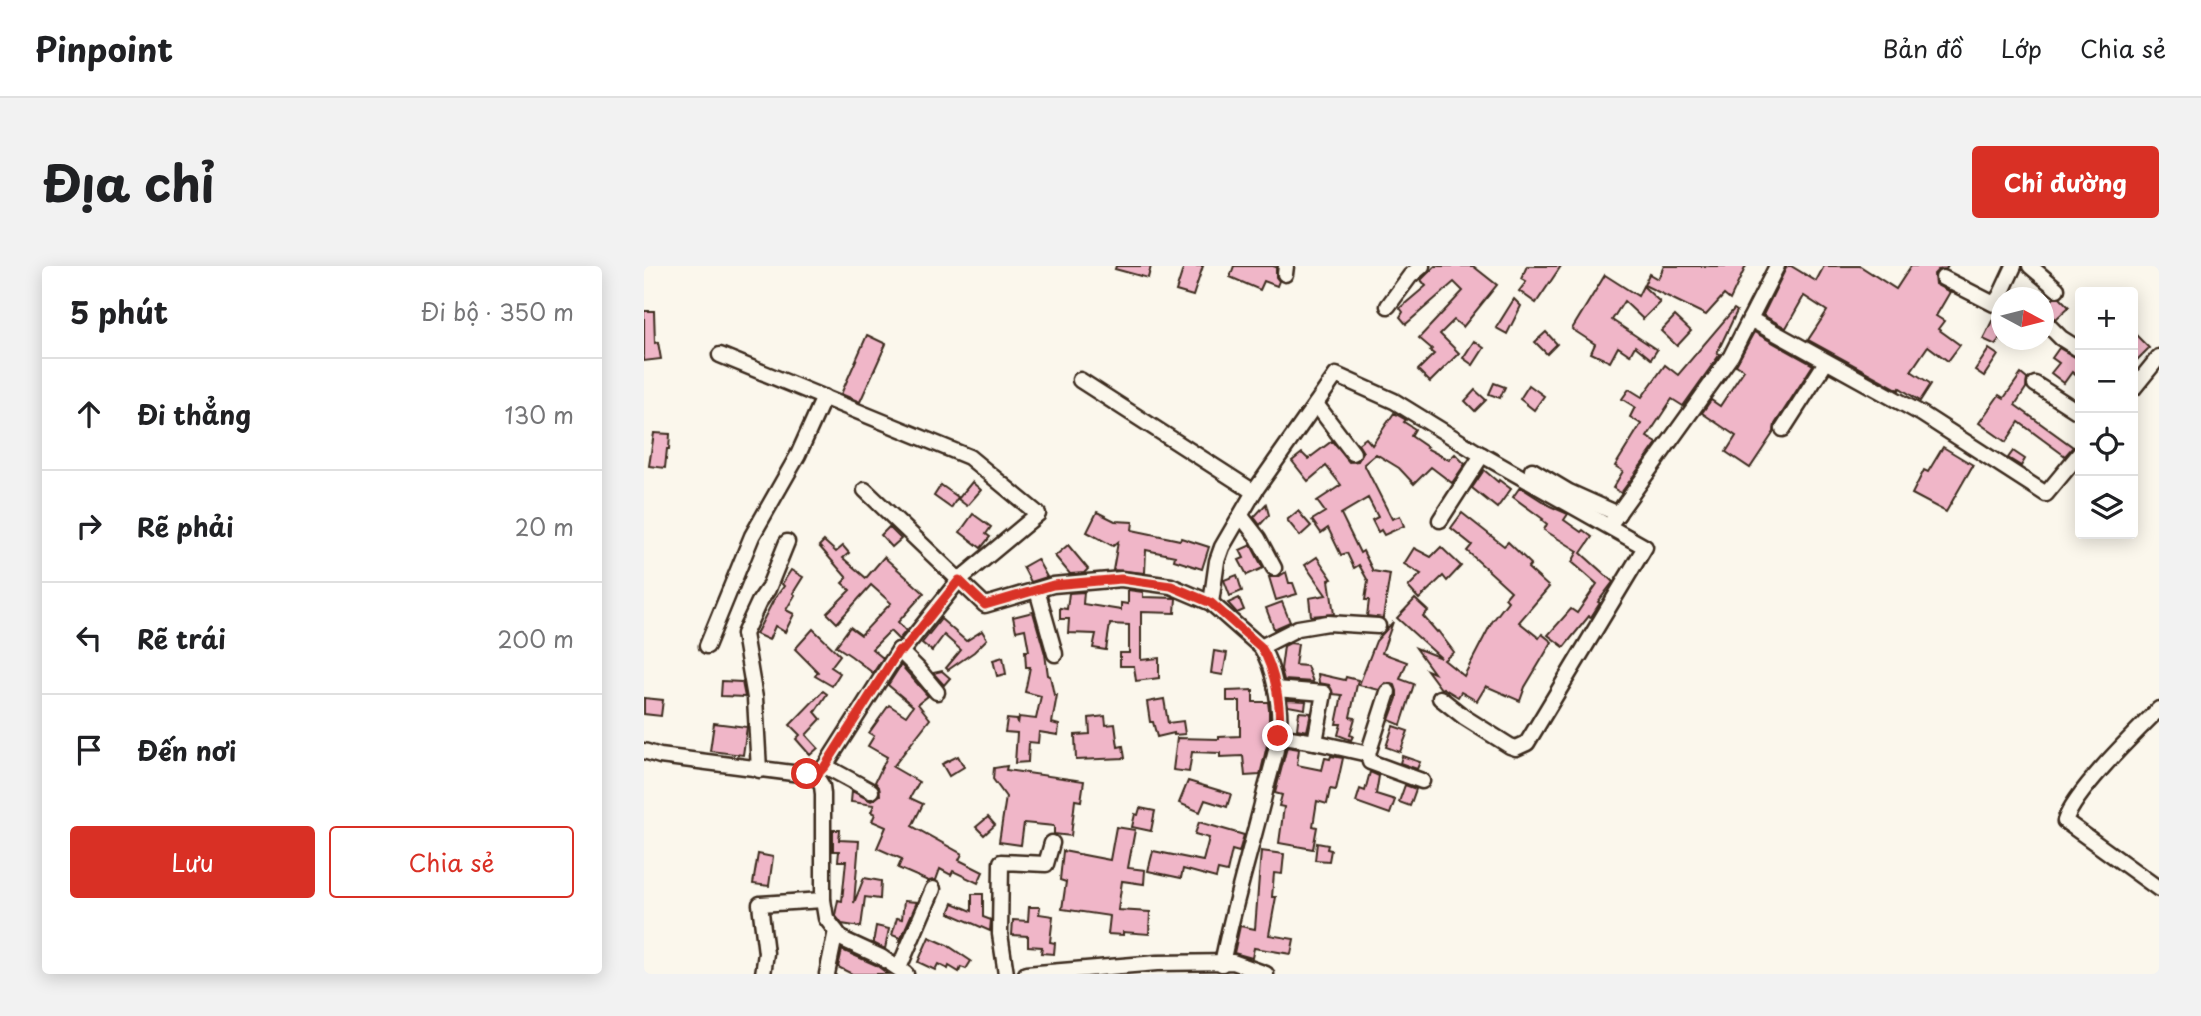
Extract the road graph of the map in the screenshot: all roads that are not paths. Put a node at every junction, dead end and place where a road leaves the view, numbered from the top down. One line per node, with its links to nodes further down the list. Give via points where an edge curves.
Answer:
1 (1422, 266): 9 (street)
2 (1777, 266): 10 (street)
3 (2014, 266): 6 (street)
4 (2030, 266): 7 (street)
5 (1943, 278): 8 (street)
6 (2006, 287)
7 (2057, 289)
8 (1991, 302)
9 (1388, 306)
10 (1750, 319): 15 (street); 31 (street, via 1731,356)
11 (2054, 331): 12 (street)
12 (2075, 347)
13 (720, 355): 19 (street)
14 (2159, 357): 17 (street)
15 (1826, 362): 22 (street); 25 (street, via 1922,414 2046,494)
16 (1080, 380): 28 (street)
17 (2138, 381)
18 (2035, 384): 21 (street)
19 (824, 397): 34 (street, via 970,457 1038,514); 38 (street, via 798,455 752,536)
20 (1316, 404): 23 (street); 24 (street, via 1336,374 1394,401); 28 (street)
21 (2075, 410)
22 (1783, 429)
23 (1353, 453)
24 (1482, 455): 30 (street); 31 (street)
25 (2075, 459)
26 (1532, 470): 31 (street)
27 (865, 490): 34 (street)
28 (1254, 492): 29 (street)
29 (1241, 516): 33 (street); 36 (street, via 1217,561)
30 (1440, 520)
31 (1614, 520): 45 (street, via 1645,547 1527,743 1510,746)
32 (786, 542): 51 (street, via 744,634)
33 (1274, 568)
34 (959, 580): 35 (street, via 985,605); 40 (street)
35 (1037, 590): 36 (street, via 1121,579 1171,586); 41 (street)
36 (1211, 603): 39 (street)
37 (1377, 626): 39 (street, via 1328,623 1298,628)
38 (707, 646)
39 (1261, 647): 42 (street)
40 (899, 650): 43 (street); 52 (street)
41 (1055, 654)
42 (1276, 689): 47 (street); 48 (street, via 1324,693)
43 (937, 692)
44 (1388, 692): 50 (street)
45 (1440, 698)
46 (2159, 709): 57 (street, via 2094,779 2065,821)
47 (1278, 736): 48 (street); 60 (street, via 1229,928)
48 (1315, 742): 50 (street)
49 (644, 751): 51 (street)
50 (1368, 754): 53 (street, via 1370,762)
51 (760, 770): 52 (street)
52 (820, 771): 54 (street); 58 (street)
53 (1422, 782)
54 (871, 791)
55 (1052, 843): 64 (street, via 1046,864 1001,862 1000,934)
56 (933, 888): 61 (street)
57 (2159, 889)
58 (823, 900): 59 (street, via 826,918); 62 (street, via 760,904 766,953)
59 (836, 932): 61 (street); 63 (street)
60 (1229, 967): 65 (street, via 1157,963); 66 (street)
61 (902, 971)
62 (763, 974)
63 (828, 974)
64 (1006, 974)
65 (1026, 974)
66 (1266, 974)

